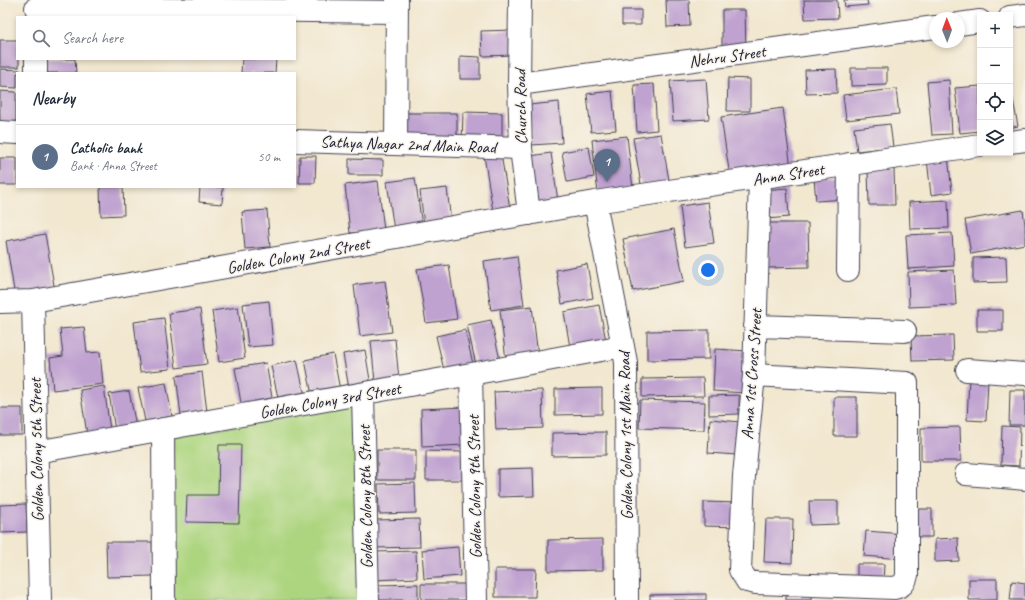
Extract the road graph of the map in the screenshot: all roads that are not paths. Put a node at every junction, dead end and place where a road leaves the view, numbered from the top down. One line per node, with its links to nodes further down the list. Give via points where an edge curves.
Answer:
1 (520, 0): 11 (street, Church Road)
2 (397, 6): 3 (street); 17 (street)
3 (36, 8)
4 (1025, 15): 5 (street)
5 (1013, 17)
6 (977, 21): 7 (street)
7 (965, 23)
8 (929, 29): 11 (street, Nehru Street)
9 (36, 60): 10 (street)
10 (36, 72)
11 (519, 84): 19 (street, Church Road)
12 (0, 132): 13 (street)
13 (16, 133)
14 (1025, 140): 16 (street)
15 (296, 141): 17 (street, Sathya Nagar 2nd Main Road)
16 (1013, 142)
17 (396, 144): 19 (street, Sathya Nagar 2nd Main Road)
18 (977, 145): 20 (street, Anna Street)
19 (521, 148): 23 (street, Church Road)
20 (849, 164): 21 (street, Anna Street); 24 (street)
21 (760, 178): 22 (street, Anna Street); 27 (street, Anna 1st Cross Street)
22 (595, 202): 23 (street, Golden Colony 2nd Street); 29 (street, Golden Colony 1st Main Road)
23 (529, 214): 25 (street, Golden Colony 2nd Street)
24 (848, 270)
25 (33, 301): 26 (street, Golden Colony 2nd Street); 36 (street, Golden Colony 5th Street)
26 (0, 302)
27 (755, 326): 28 (street); 33 (street, Anna 1st Cross Street)
28 (905, 330)
29 (623, 346): 31 (street, Golden Colony 3rd Street); 43 (street, Golden Colony 1st Main Road, via 626,362)
30 (967, 370): 32 (street)
31 (471, 374): 34 (street, Golden Colony 3rd Street); 42 (street, Golden Colony 9th Street)
32 (1025, 374)
33 (754, 375): 33 (street, Anna 1st Cross Street, via 744,476 740,570 747,581 900,587 905,583 907,575 907,384)
34 (363, 394): 35 (street, Golden Colony 3rd Street); 41 (street, Golden Colony 8th Street)
35 (163, 429): 36 (street, Golden Colony 3rd Street); 40 (street)
36 (36, 452): 39 (street, Golden Colony 5th Street)
37 (966, 474): 38 (street)
38 (1025, 480)
39 (40, 600)
40 (164, 600)
41 (368, 600)
42 (476, 600)
43 (627, 600)

